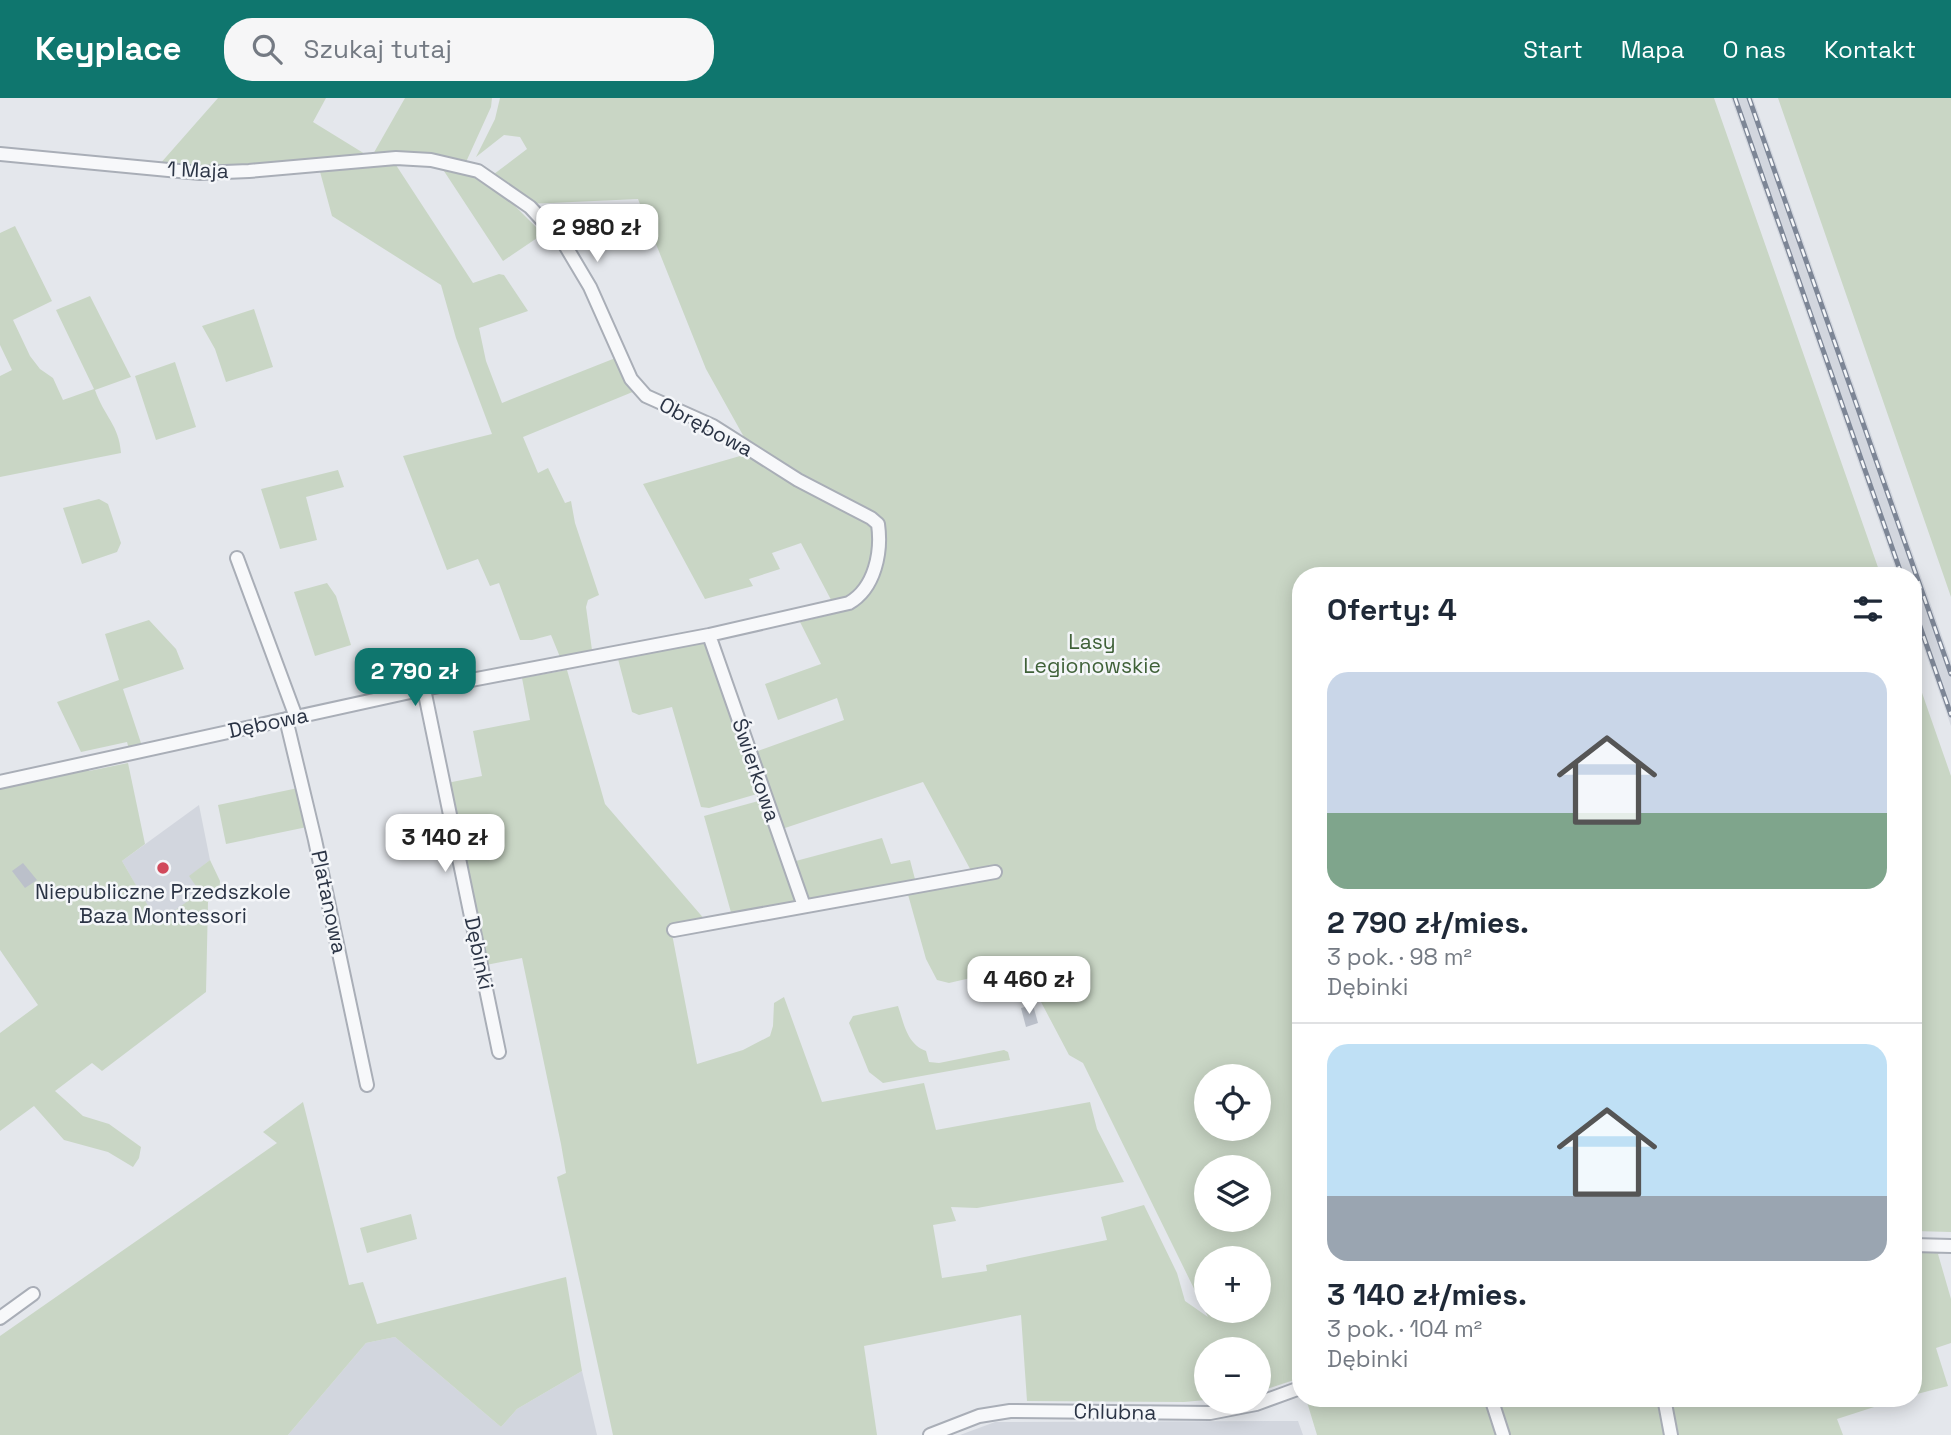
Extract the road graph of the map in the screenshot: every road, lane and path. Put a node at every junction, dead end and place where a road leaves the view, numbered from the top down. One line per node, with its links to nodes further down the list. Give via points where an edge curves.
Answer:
1 (0, 154): 2 (street, 1 Maja, via 200,173)
2 (396, 158): 4 (street, Obrębowa, via 470,167 502,186 530,208 576,260 638,389 872,517 878,524 875,569 867,586 849,603)
3 (237, 558): 7 (street, Platanowa)
4 (825, 608): 5 (street, Dębowa)
5 (709, 635): 6 (street, Dębowa); 10 (street, Świerkowa)
6 (424, 689): 7 (street, Dębowa); 12 (street, Dębinki)
7 (291, 718): 8 (street, Dębowa); 13 (street, Platanowa)
8 (0, 782)
9 (995, 872): 10 (street)
10 (804, 906): 11 (street)
11 (674, 930)
12 (499, 1052)
13 (367, 1085)
14 (1922, 1245): 15 (street)
15 (1951, 1246)
16 (33, 1294): 17 (street)
17 (0, 1318)
18 (1292, 1391): 21 (street, Chlubna, via 1210,1413 1010,1411 979,1416)
19 (1494, 1407): 22 (street)
20 (1666, 1407): 23 (street)
21 (930, 1435)
22 (1503, 1435)
23 (1671, 1435)

